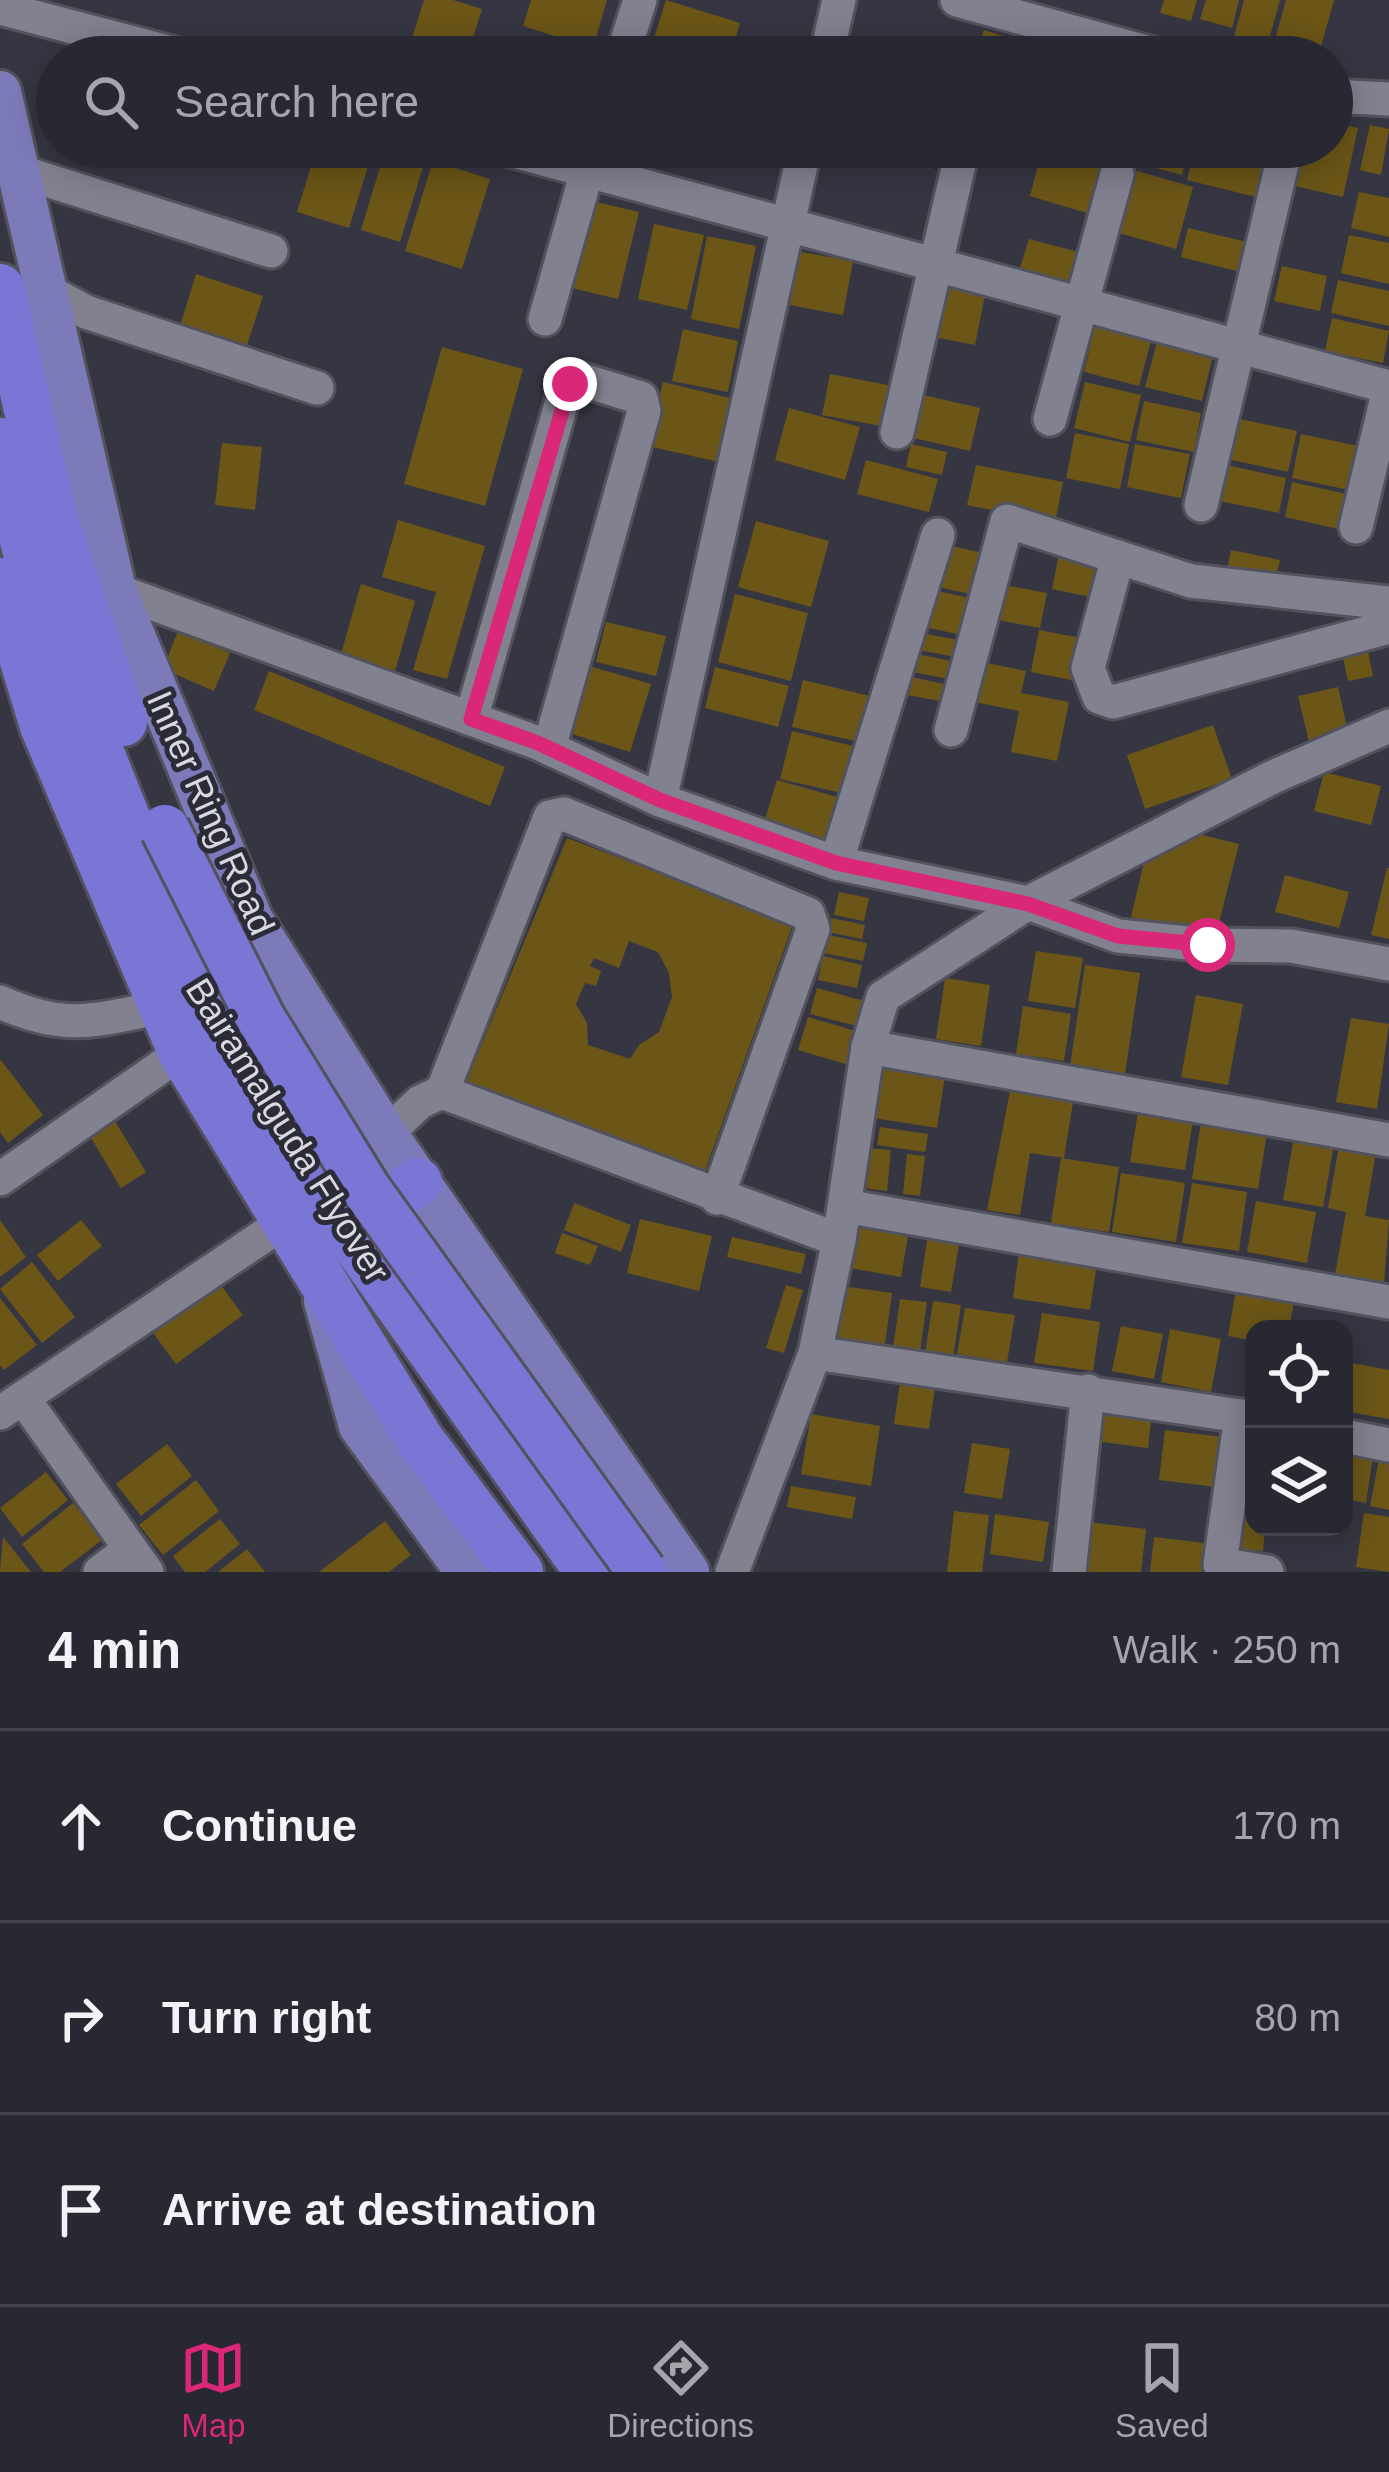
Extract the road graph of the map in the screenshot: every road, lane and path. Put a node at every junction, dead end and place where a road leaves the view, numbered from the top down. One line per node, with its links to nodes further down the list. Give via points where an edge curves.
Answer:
1 (640, 0): 6 (street)
2 (839, 0): 7 (street)
3 (957, 0): 8 (street)
4 (0, 8): 5 (street)
5 (107, 36)
6 (629, 36)
7 (831, 36)
8 (1088, 36)
9 (0, 92): 17 (main road, Inner Ring Road)
10 (1353, 97): 11 (street)
11 (1389, 99)
12 (588, 168): 24 (street)
13 (613, 168): 19 (street)
14 (800, 168): 19 (street)
15 (958, 168): 21 (street)
16 (1281, 168): 25 (street)
17 (15, 170): 20 (street); 22 (main road, Inner Ring Road)
18 (1118, 174): 23 (street)
19 (786, 227): 21 (street); 43 (street)
20 (272, 250)
21 (937, 263): 23 (street); 29 (street)
22 (23, 289): 26 (street); 36 (main road, Inner Ring Road); 75 (highway, bridge, via 52,514 165,830 261,1018 366,1189)
23 (1082, 302): 25 (street); 28 (street)
24 (545, 319)
25 (1236, 349): 27 (street); 31 (street)
26 (316, 388)
27 (1389, 388): 32 (street)
28 (1050, 419)
29 (897, 432)
30 (0, 442): 60 (highway, Bairamalguda Flyover, via 49,625 197,996)
31 (1201, 505)
32 (1356, 527)
33 (938, 535): 44 (street)
34 (1118, 557): 37 (street, via 1191,580); 38 (street, via 1088,668 1099,697 1113,703); 41 (street, via 1006,521)
35 (0, 581): 48 (highway, via 44,726)
36 (116, 590): 39 (street); 52 (main road, Inner Ring Road, via 252,920)
37 (1389, 603)
38 (1389, 626)
39 (471, 719): 42 (street); 42 (street, via 565,394 579,379 632,394 644,411)
40 (1389, 726): 45 (street)
41 (951, 730)
42 (549, 748): 43 (street)
43 (660, 800): 44 (street)
44 (836, 863): 45 (street)
45 (1028, 904): 46 (street, via 1118,936 1292,946); 49 (street, via 883,997)
46 (1389, 964)
47 (0, 1002): 48 (street, via 76,1024)
48 (163, 1007): 50 (highway)
49 (868, 1047): 53 (street); 57 (street)
50 (182, 1052): 54 (street); 58 (highway)
51 (442, 1092): 52 (street); 56 (street); 56 (street, via 550,817 564,814 808,914 813,929)
52 (386, 1134): 55 (main road, Inner Ring Road)
53 (1389, 1140)
54 (0, 1179)
55 (418, 1182): 60 (highway); 76 (main road, Inner Ring Road)
56 (717, 1198): 59 (street)
57 (845, 1206): 59 (street); 61 (street)
58 (286, 1221): 60 (highway); 64 (street)
59 (839, 1240): 62 (street)
60 (330, 1246): 72 (main road, via 360,1426); 73 (highway, Bairamalguda Flyover, via 420,1440); 74 (highway, Bairamalguda Flyover, via 472,1407)
61 (1389, 1303)
62 (815, 1353): 63 (street); 77 (street)
63 (1088, 1391): 65 (street); 78 (street)
64 (12, 1406): 69 (street)
65 (1245, 1417)
66 (1245, 1428): 70 (street)
67 (1353, 1438): 68 (street)
68 (1389, 1445)
69 (138, 1560): 71 (street)
70 (1220, 1568): 79 (street)
71 (100, 1572)
72 (467, 1572)
73 (519, 1572)
74 (590, 1572)
75 (643, 1572)
76 (688, 1572)
77 (732, 1572)
78 (1069, 1572)
79 (1267, 1572)

